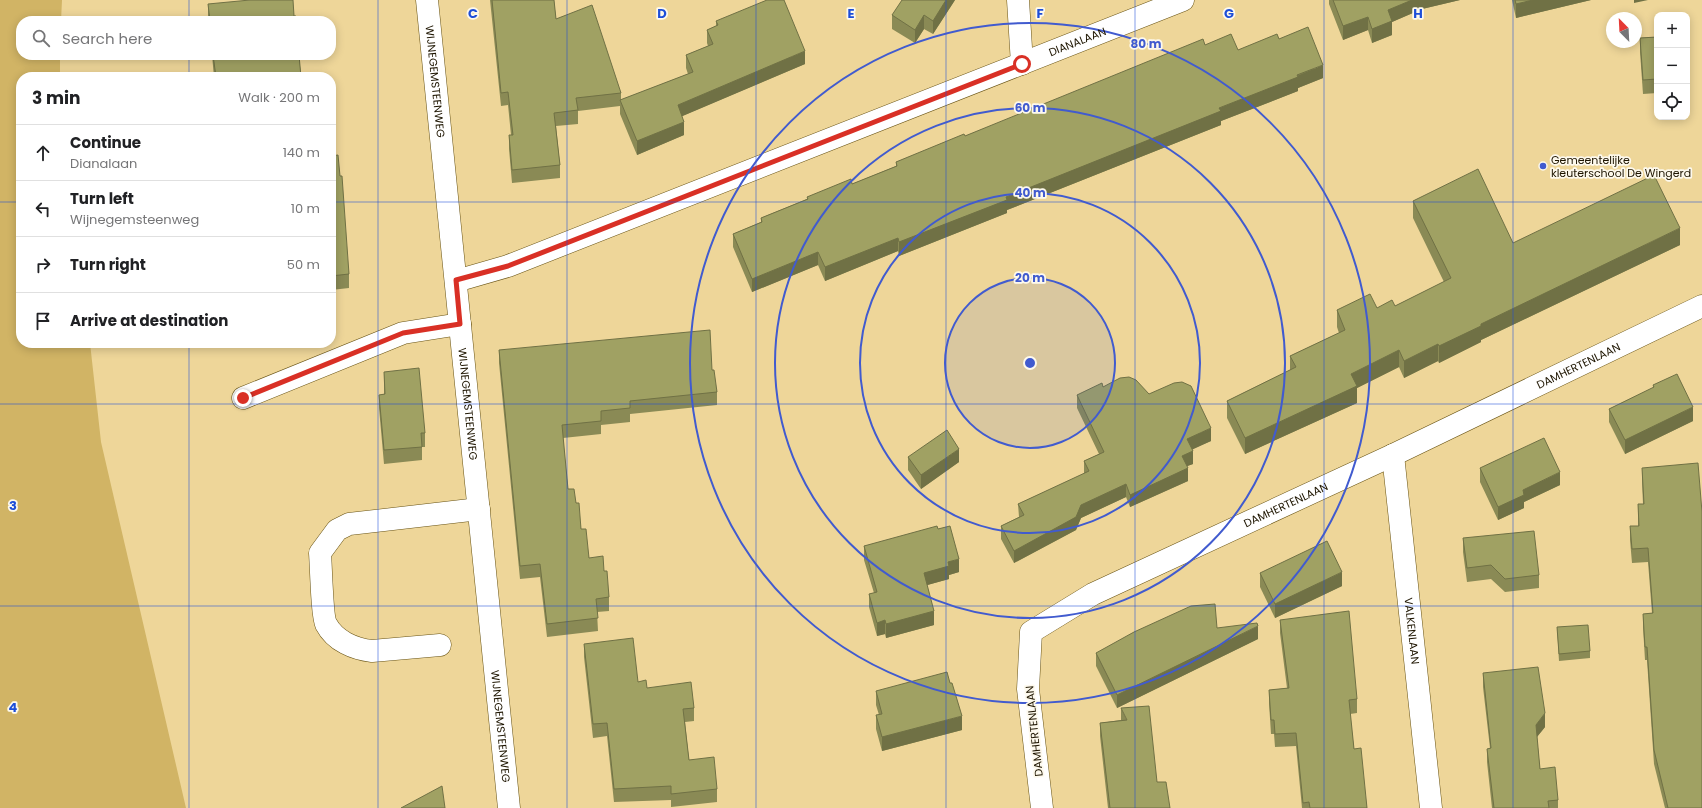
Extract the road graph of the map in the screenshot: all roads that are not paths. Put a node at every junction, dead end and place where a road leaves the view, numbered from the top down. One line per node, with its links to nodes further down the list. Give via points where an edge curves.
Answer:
1 (428, 0): 5 (street, WIJNEGEMSTEENWEG)
2 (1018, 0): 4 (street)
3 (1183, 0): 4 (street, DIANALAAN)
4 (1022, 64): 5 (street, DIANALAAN, via 515,263)
5 (456, 280): 7 (street, WIJNEGEMSTEENWEG)
6 (1702, 306): 9 (street, DAMHERTENLAAN)
7 (460, 324): 8 (street, via 403,333); 10 (street, WIJNEGEMSTEENWEG)
8 (243, 398)
9 (1393, 455): 13 (street, DAMHERTENLAAN, via 1093,594 1031,632 1028,689); 14 (street, VALKENLAAN)
10 (479, 509): 11 (street, via 349,524 337,530 320,553 325,622 332,633 361,650); 12 (street, WIJNEGEMSTEENWEG)
11 (440, 645)
12 (509, 808)
13 (1042, 808)
14 (1431, 808)

